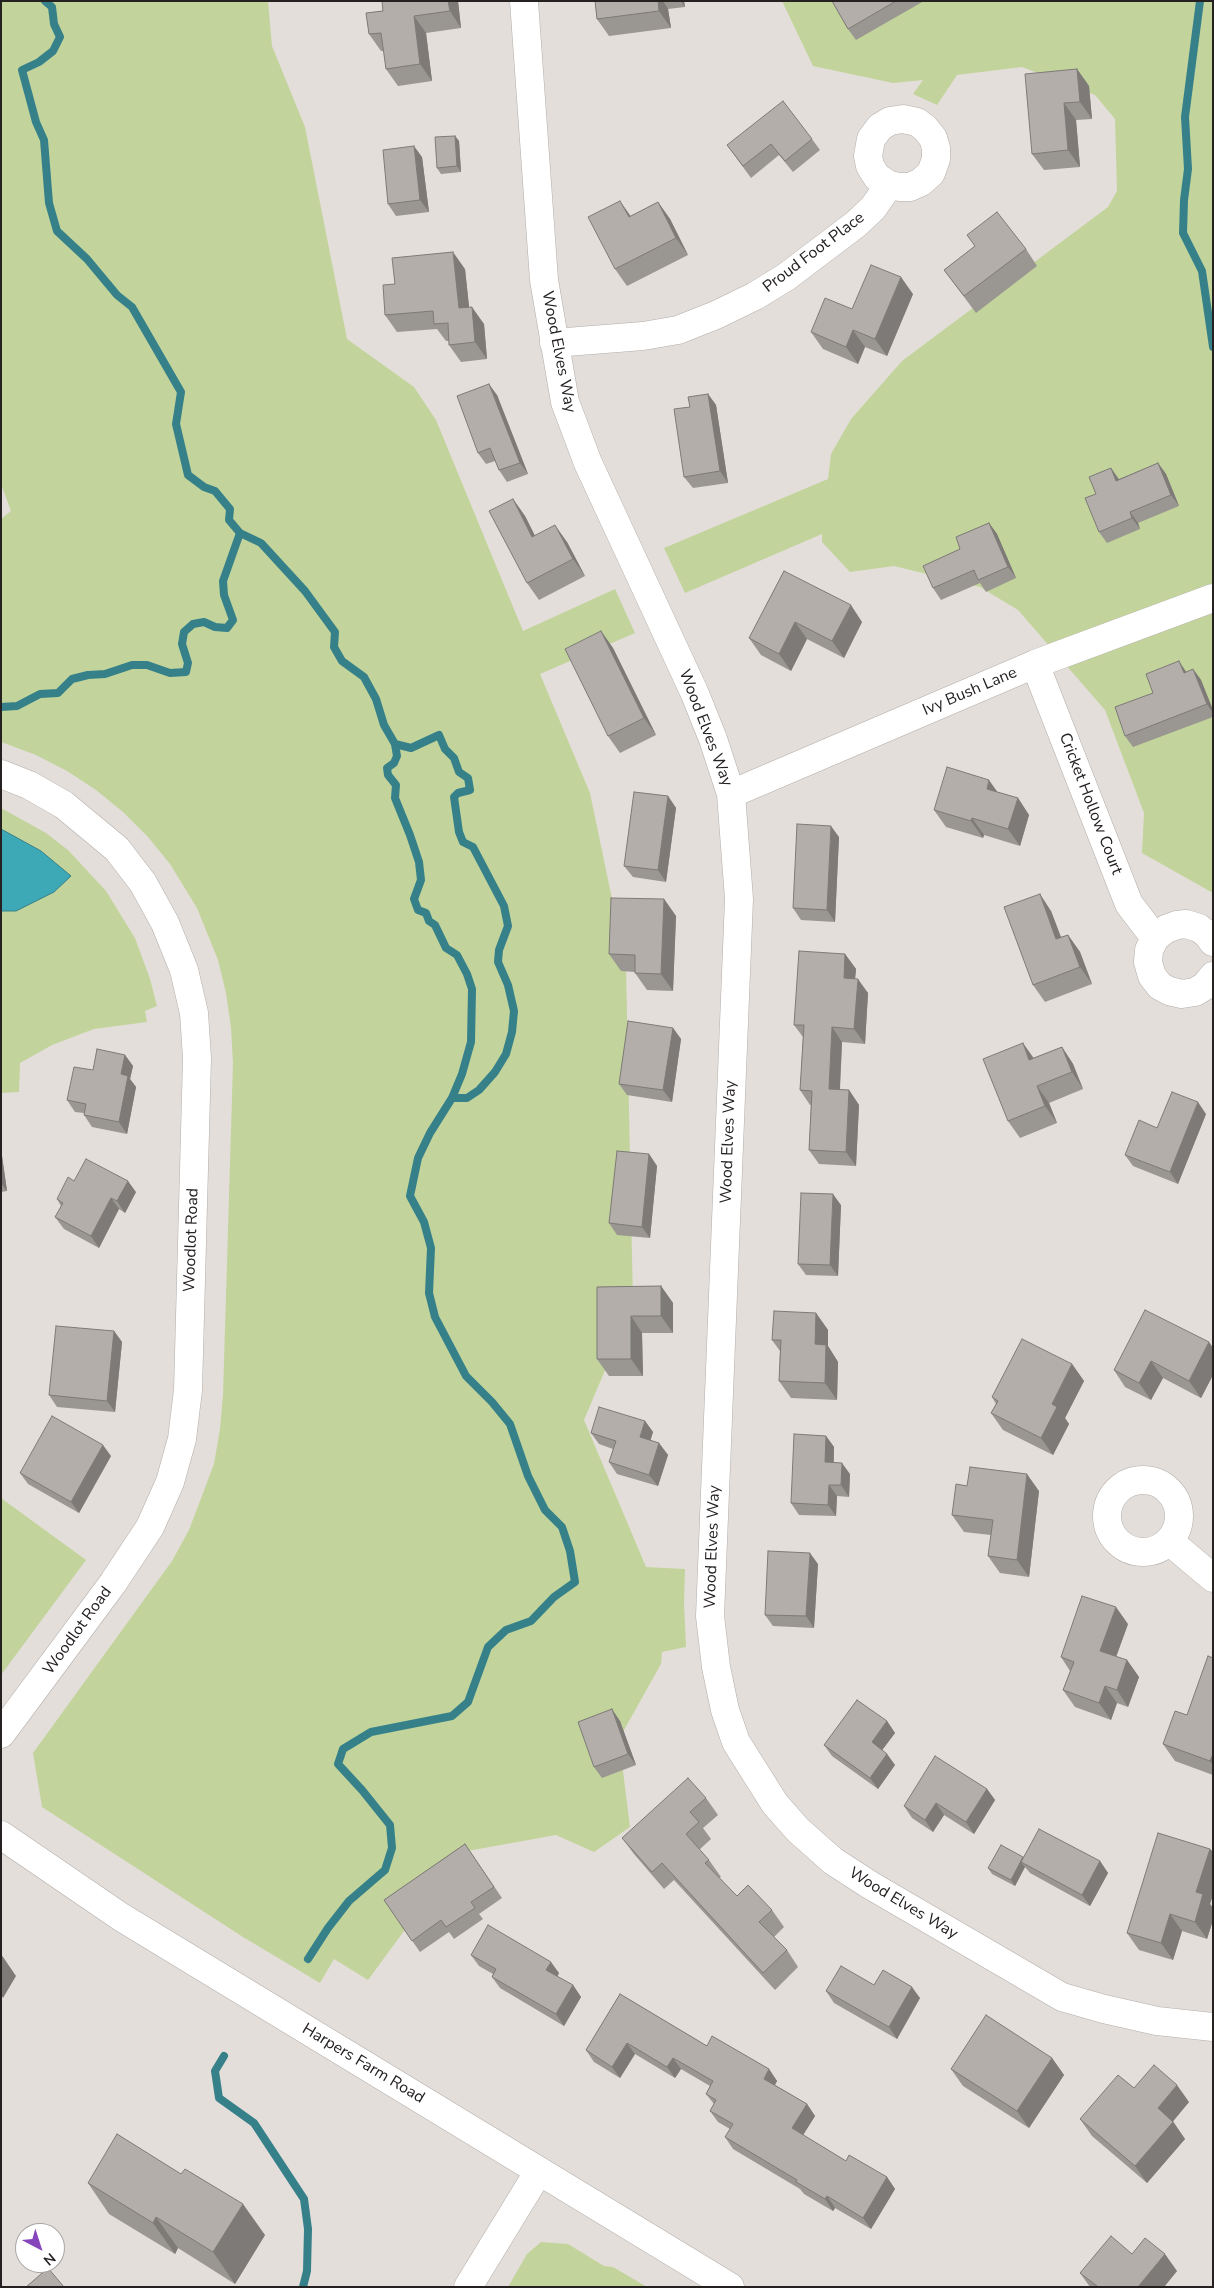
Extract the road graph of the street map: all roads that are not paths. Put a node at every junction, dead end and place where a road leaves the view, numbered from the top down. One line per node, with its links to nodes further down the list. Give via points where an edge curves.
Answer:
1 (524, 1): 3 (street, Wood Elves Way, via 544,280)
2 (889, 185): 3 (street, Proud Foot Place, via 873,208 786,277 716,315 670,332)
3 (554, 343): 7 (street, Wood Elves Way, via 565,402 588,463 695,694)
4 (1213, 598): 5 (street, Ivy Bush Lane)
5 (1035, 664): 7 (street, Ivy Bush Lane); 8 (street, Cricket Hollow Court, via 1129,904)
6 (1, 774): 13 (street, Woodlot Road, via 29,785 70,810 118,850 143,883 165,923 184,970 194,1013 197,1058 188,1390 182,1439 170,1482 150,1527 118,1575)
7 (731, 794): 15 (street, Wood Elves Way, via 739,899 710,1616 724,1710 736,1742 770,1797 798,1830 833,1860 879,1890 1062,1997 1157,2021)
8 (1155, 938): 9 (street, via 1166,929 1186,924 1199,928); 10 (street, via 1148,962 1152,976 1160,986 1182,994 1195,992)
9 (1213, 942)
10 (1213, 976)
11 (1169, 1541): 12 (street)
12 (1213, 1578)
13 (1, 1734)
14 (1, 1835): 16 (street, Harpers Farm Road, via 120,1917)
15 (1213, 2027)
16 (538, 2171): 17 (street); 18 (street, Harpers Farm Road)
17 (468, 2287)
18 (730, 2287)

